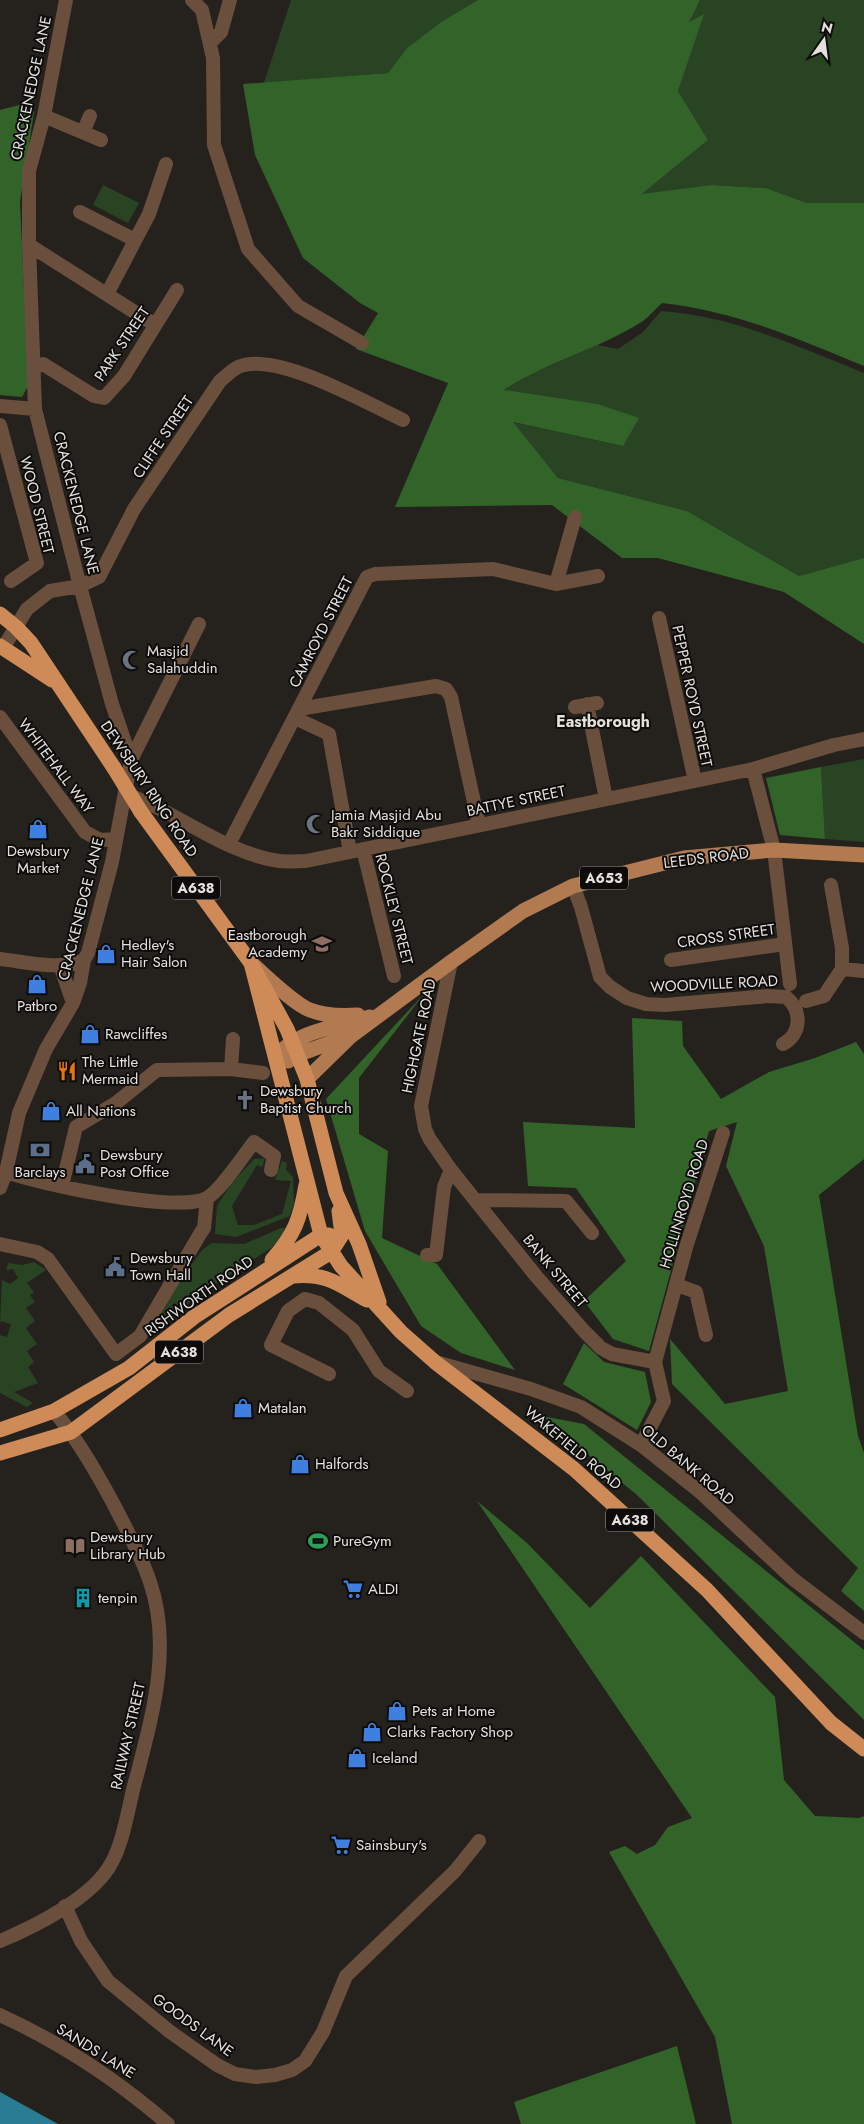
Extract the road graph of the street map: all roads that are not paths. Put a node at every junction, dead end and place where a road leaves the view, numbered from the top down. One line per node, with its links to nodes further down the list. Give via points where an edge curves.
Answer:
1 (66, 0): 5 (street, CRACKENEDGE LANE)
2 (192, 0): 4 (street, via 202,10)
3 (230, 0): 4 (street, via 221,32)
4 (210, 43): 16 (street, via 214,145 248,250 298,306)
5 (44, 116): 7 (street); 12 (street, CRACKENEDGE LANE, via 29,171)
6 (90, 116): 7 (street)
7 (83, 132): 8 (street)
8 (101, 140)
9 (166, 164): 11 (street, via 149,214)
10 (80, 212): 11 (street)
11 (135, 240): 14 (street)
12 (29, 245): 14 (street); 17 (street, CRACKENEDGE LANE)
13 (177, 290): 15 (street, PARK STREET)
14 (107, 294): 15 (street)
15 (156, 325): 17 (street, PARK STREET, via 124,376 104,398 94,396 43,364)
16 (362, 343)
17 (33, 368): 19 (street, CRACKENEDGE LANE)
18 (0, 406): 19 (street)
19 (36, 409): 26 (street, CRACKENEDGE LANE)
20 (403, 420): 26 (street, CLIFFE STREET, via 303,373 270,363 238,367 220,381 134,509 99,577)
21 (0, 425): 23 (street, WOOD STREET, via 37,563)
22 (575, 517): 25 (street)
23 (11, 581)
24 (591, 581): 25 (street, CAMROYD STREET)
25 (556, 584): 34 (street, CAMROYD STREET, via 493,569 371,575 365,580)
26 (80, 586): 30 (street, CLIFFE STREET, via 50,591 27,609); 37 (street, CRACKENEDGE LANE, via 112,704)
27 (0, 614): 30 (highway, DEWSBURY RING ROAD / A638)
28 (659, 618): 39 (street, PEPPER ROYD STREET)
29 (199, 624): 37 (street)
30 (16, 627): 31 (street, CLIFFE STREET); 32 (highway, DEWSBURY RING ROAD / A638)
31 (2, 647): 32 (highway, DEWSBURY RING ROAD / A638)
32 (55, 682): 55 (highway, DEWSBURY RING ROAD / A638, bridge, via 141,812)
33 (586, 705): 41 (street)
34 (297, 714): 42 (street, via 436,686 446,689 451,697); 44 (street, CAMROYD STREET); 45 (street, ROCKLEY STREET, via 329,734)
35 (0, 718): 43 (street, WHITEHALL WAY, via 85,832 100,840)
36 (864, 739): 38 (street, BATTYE STREET)
37 (132, 760): 40 (street, CRACKENEDGE LANE)
38 (753, 769): 39 (street, BATTYE STREET); 46 (street)
39 (695, 781): 41 (street, BATTYE STREET)
40 (125, 794): 43 (street, CRACKENEDGE LANE); 44 (street, BATTYE STREET, via 149,802)
41 (606, 799): 42 (street, BATTYE STREET)
42 (479, 826): 45 (street, BATTYE STREET)
43 (115, 839): 52 (street, CRACKENEDGE LANE, via 102,906)
44 (229, 844): 45 (street, BATTYE STREET, via 280,862 306,861)
45 (357, 850): 59 (street, ROCKLEY STREET)
46 (774, 850): 47 (main road, LEEDS ROAD / A653); 49 (main road, LEEDS ROAD / A653, via 684,858); 50 (street)
47 (864, 855)
48 (831, 885): 57 (street, via 842,948)
49 (573, 886): 54 (main road, LEEDS ROAD / A653, via 523,911); 66 (street, WOODVILLE ROAD, via 600,978 610,988 635,1001 655,1004 786,997 795,1006 798,1022 794,1035)
50 (785, 944): 53 (street, CROSS STREET); 60 (street)
51 (0, 959): 56 (street)
52 (84, 960): 56 (street); 62 (street, CRACKENEDGE LANE)
53 (671, 960)
54 (451, 962): 63 (main road, LEEDS ROAD / A653); 74 (street, HIGHGATE ROAD, via 421,1106 427,1134)
55 (251, 963): 63 (main road, via 298,1004 310,1010 336,1016); 67 (highway, DEWSBURY RING ROAD / A638); 68 (highway, DEWSBURY RING ROAD / A638)
56 (60, 966): 62 (street, CRACKENEDGE LANE)
57 (842, 969): 58 (street); 61 (street, via 824,996)
58 (864, 971)
59 (394, 976)
60 (790, 984)
61 (806, 1001)
62 (73, 1003): 75 (street, CRACKENEDGE LANE, via 46,1049 19,1113)
63 (381, 1014): 64 (main road, LEEDS ROAD / A653); 67 (main road, LEEDS ROAD / A653, via 310,1035)
64 (351, 1036): 67 (main road, LEEDS ROAD / A653); 71 (main road, LEEDS ROAD / A653)
65 (233, 1039): 69 (street)
66 (783, 1044)
67 (295, 1049): 68 (main road, LEEDS ROAD / A653, via 284,1047); 71 (highway, DEWSBURY RING ROAD / A638)
68 (276, 1058): 76 (highway, DEWSBURY RING ROAD / A638)
69 (230, 1069): 70 (street); 77 (street, via 156,1070 116,1103 76,1127)
70 (263, 1073)
71 (307, 1079): 79 (highway, DEWSBURY RING ROAD / A638)
72 (723, 1133): 91 (street, HOLLINROYD ROAD)
73 (272, 1170): 80 (street, via 274,1156 254,1142)
74 (451, 1170): 81 (street, BANK STREET); 88 (street, via 444,1187 436,1255)
75 (6, 1172): 77 (street); 78 (street, CRACKENEDGE LANE)
76 (306, 1180): 83 (highway, DEWSBURY RING ROAD / A638); 89 (highway, via 301,1212 290,1240)
77 (62, 1186): 80 (street, via 151,1203 179,1204)
78 (0, 1188)
79 (336, 1193): 84 (highway, A638); 86 (highway, DEWSBURY RING ROAD / A638)
80 (207, 1198): 85 (street, via 204,1228 140,1336 116,1354 48,1259 37,1252)
81 (476, 1200): 82 (street, via 566,1201); 95 (street, BANK STREET, via 536,1276 594,1341 612,1354)
82 (592, 1233)
83 (321, 1235): 84 (highway); 87 (highway, DEWSBURY RING ROAD / A638); 89 (highway, RISHWORTH ROAD / A638)
84 (342, 1235): 86 (highway); 87 (highway, A638)
85 (0, 1244)
86 (360, 1248): 92 (highway, WAKEFIELD ROAD / A638)
87 (331, 1252): 90 (highway, A638); 92 (highway, WAKEFIELD ROAD / A638)
88 (427, 1255)
89 (257, 1276): 98 (highway, RISHWORTH ROAD / A638, via 194,1318 129,1368)
90 (290, 1277): 92 (highway, via 314,1275 328,1278); 100 (highway, A638, via 229,1316)
91 (677, 1285): 93 (street, HOLLINROYD ROAD, via 696,1292); 95 (street, HOLLINROYD ROAD)
92 (381, 1308): 94 (highway, WAKEFIELD ROAD / A638, via 401,1332)
93 (706, 1335)
94 (435, 1362): 101 (street, OLD BANK ROAD, via 581,1407); 104 (highway, WAKEFIELD ROAD / A638, via 574,1469 707,1590 831,1723)
95 (655, 1362): 101 (street, HOLLINROYD ROAD, via 664,1401)
96 (329, 1374): 97 (street, via 272,1345 288,1311 305,1298 319,1303 353,1330 379,1371)
97 (408, 1391)
98 (54, 1411): 99 (highway, A638); 100 (street, RAILWAY STREET)
99 (0, 1430)
100 (72, 1432): 102 (highway, A638); 106 (street, RAILWAY STREET, via 94,1465 130,1535 150,1583 156,1609 159,1676 154,1709 112,1862 96,1886)
101 (641, 1445): 103 (street, OLD BANK ROAD, via 699,1491 793,1579)
102 (0, 1452)
103 (864, 1633)
104 (864, 1749)
105 (478, 1841): 106 (street, GOODS LANE, via 455,1871 346,1976 323,2032 305,2061 292,2070 275,2075 235,2074 169,2031 108,1982 81,1942)
106 (64, 1906): 107 (street, RAILWAY STREET)
107 (0, 1941)
108 (0, 2015): 109 (street, SANDS LANE, via 74,2055 130,2092)
109 (168, 2124)

